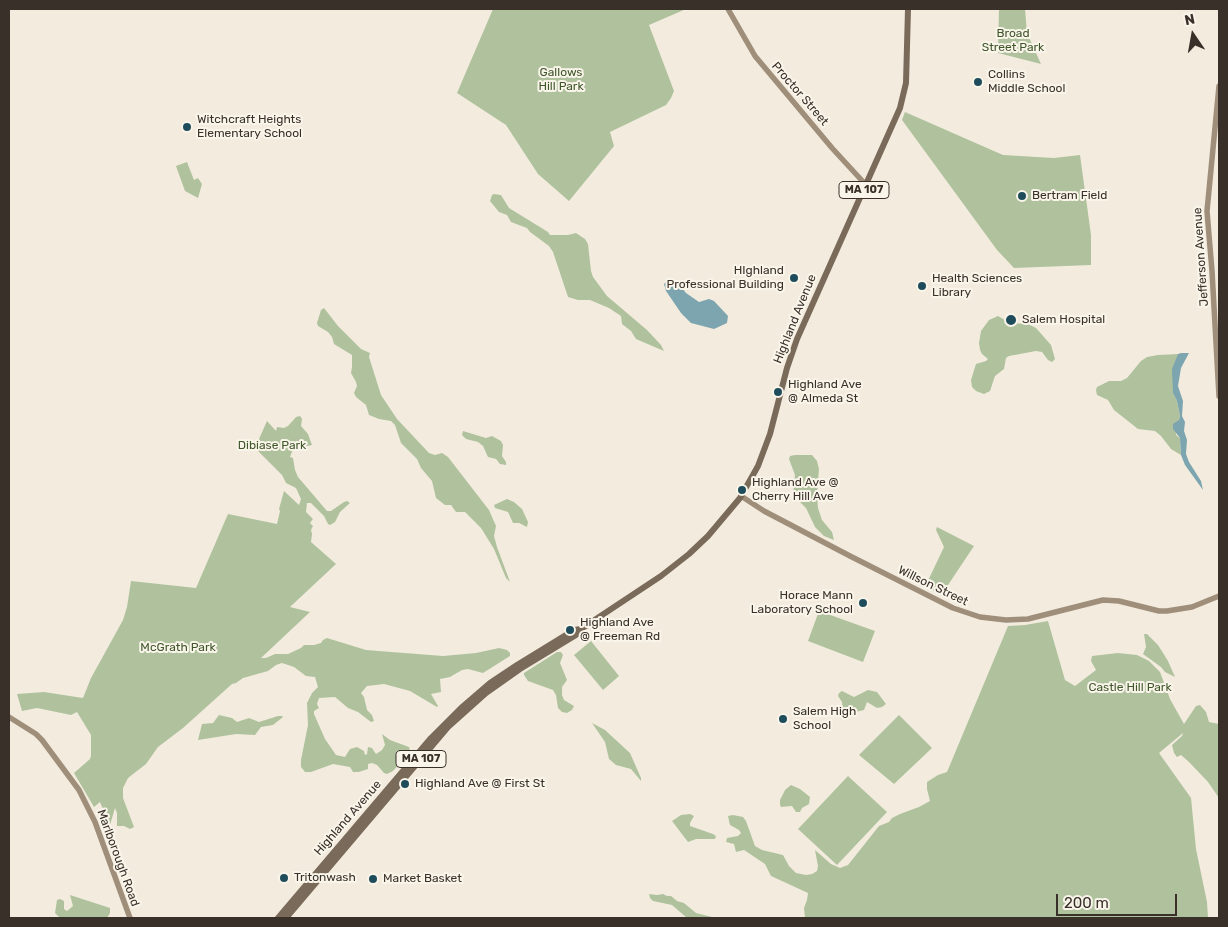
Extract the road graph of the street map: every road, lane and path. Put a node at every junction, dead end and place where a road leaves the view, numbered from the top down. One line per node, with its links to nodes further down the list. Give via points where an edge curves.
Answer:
1 (728, 9): 4 (street, Proctor Street, via 755,56)
2 (908, 9): 4 (main road, Highland Avenue / MA 107, via 905,92)
3 (1219, 86): 5 (street, Jefferson Avenue, via 1207,211)
4 (866, 185): 6 (main road, Highland Avenue / MA 107, via 797,338 769,438)
5 (1219, 396)
6 (741, 496): 7 (street, Willson Street, via 850,556 953,608 980,617 1028,619 1103,600 1167,611 1192,607); 8 (main road, Highland Avenue / MA 107, via 708,536 679,562)
7 (1219, 596)
8 (581, 629): 11 (main road, Highland Avenue / MA 107, via 574,630 517,665 485,687 451,717); 12 (main road, Highland Avenue / MA 107, via 486,693 448,727)
9 (9, 717): 10 (street, Marlborough Road, via 42,740 83,797 98,828)
10 (130, 918)
11 (278, 918)
12 (286, 918)

